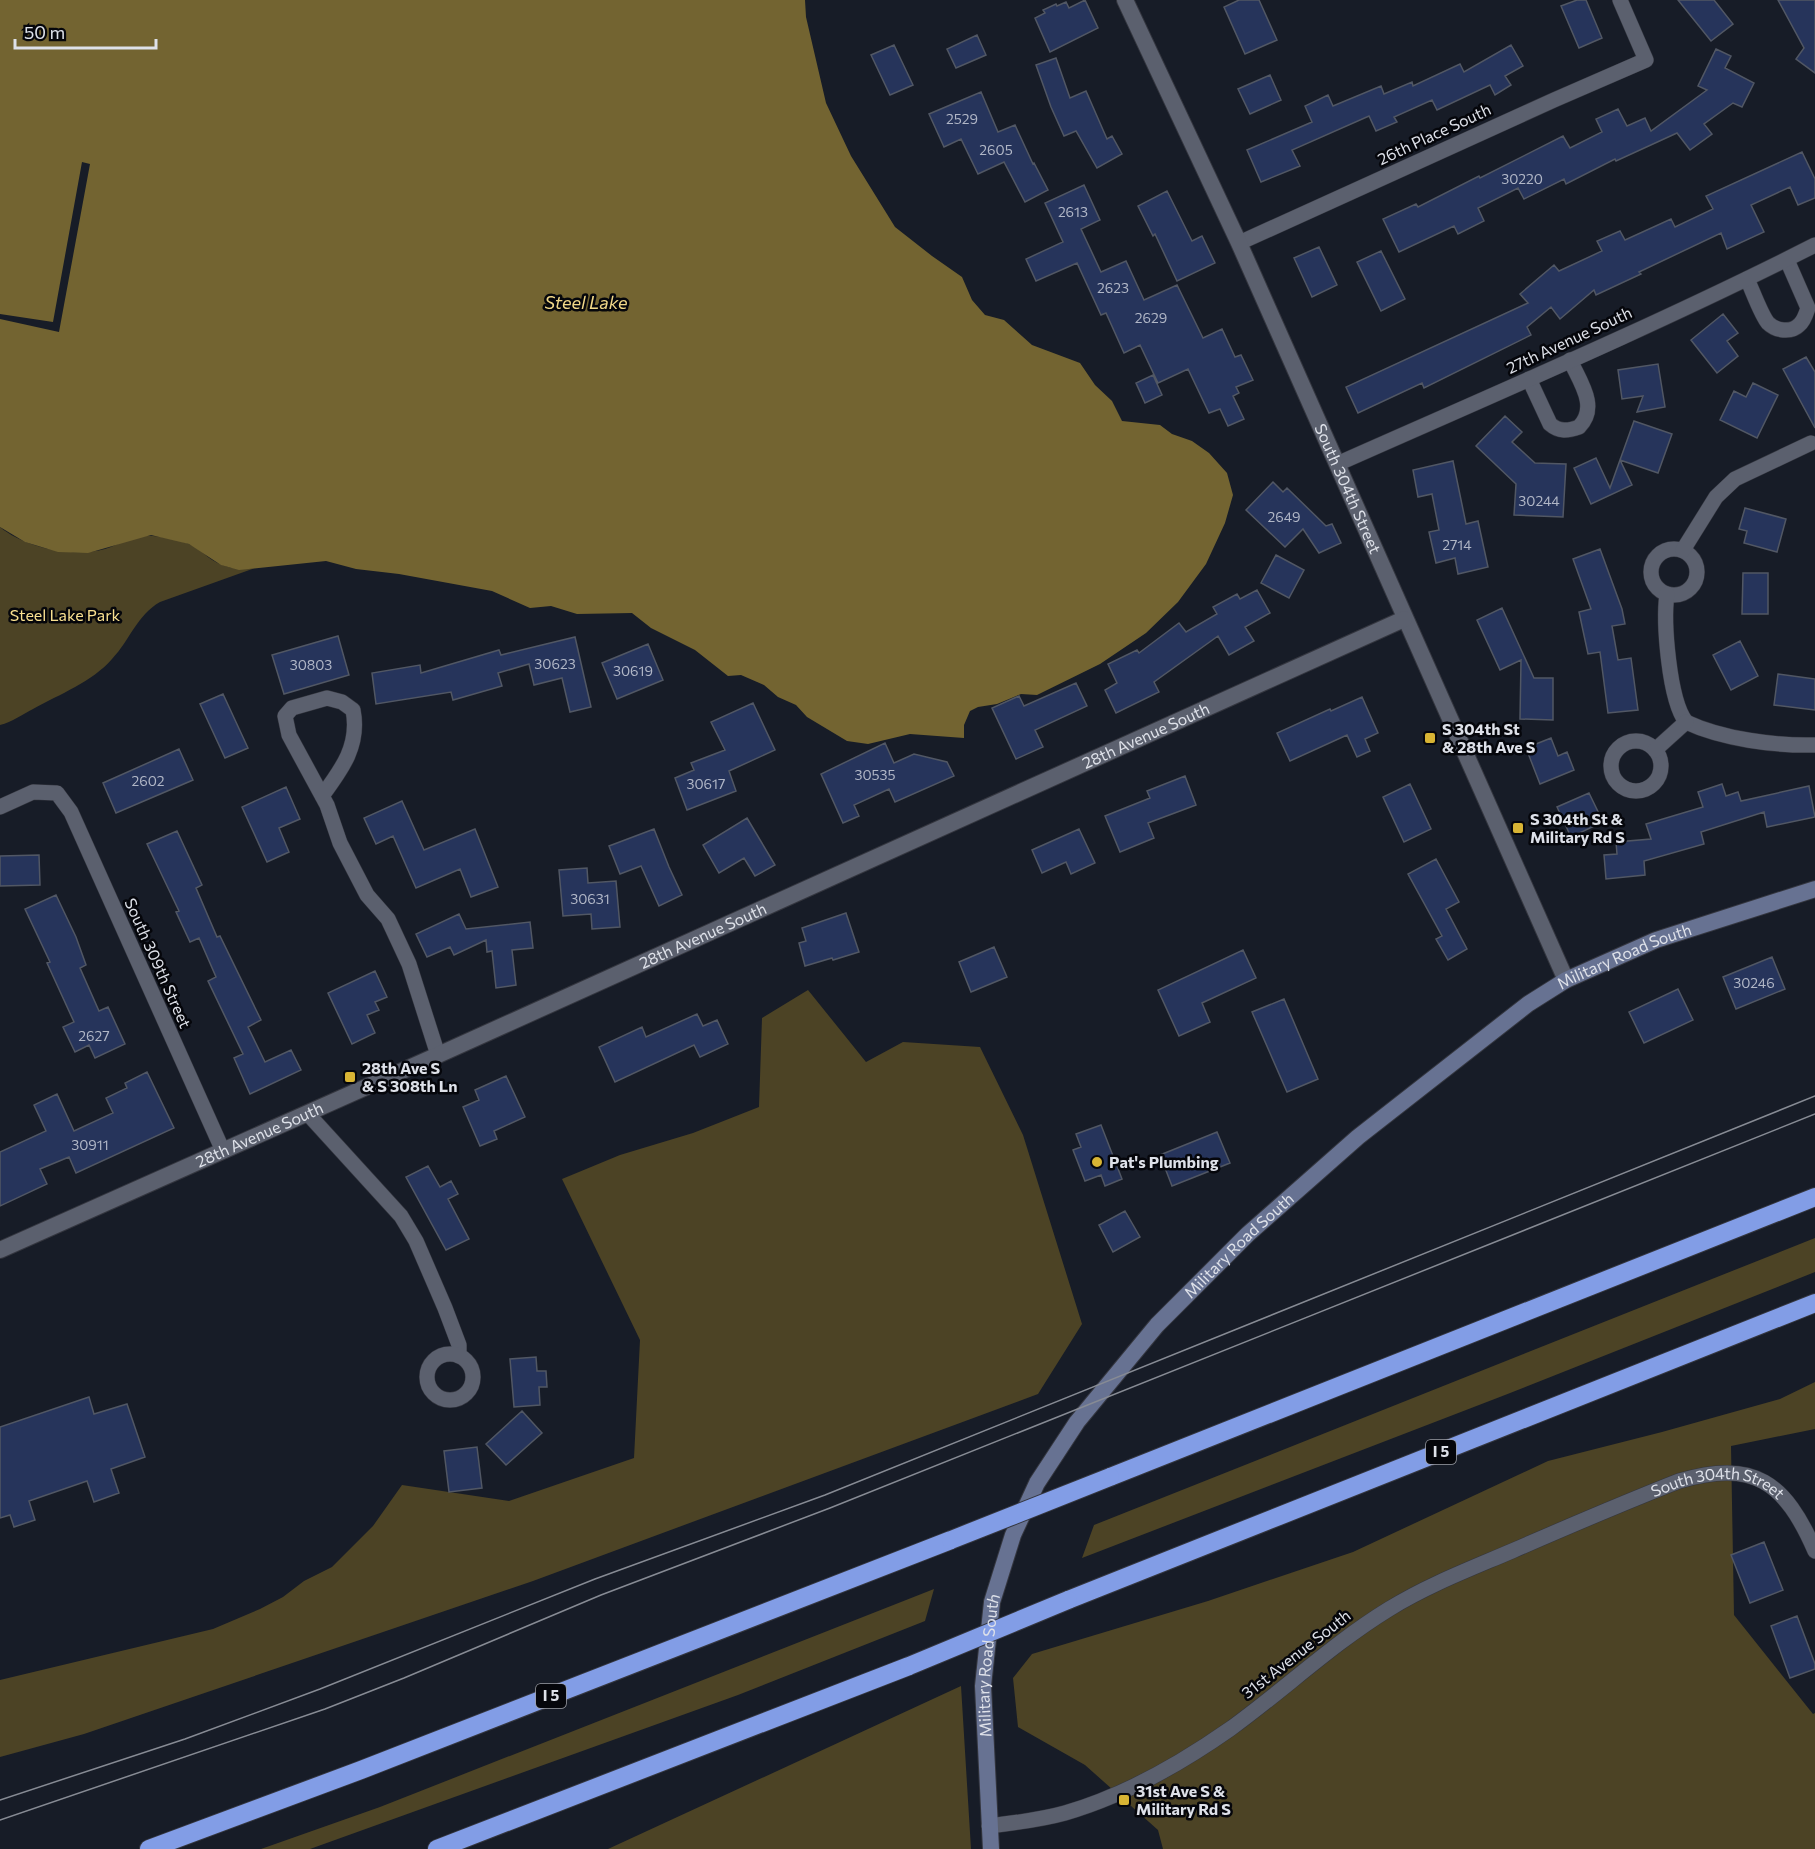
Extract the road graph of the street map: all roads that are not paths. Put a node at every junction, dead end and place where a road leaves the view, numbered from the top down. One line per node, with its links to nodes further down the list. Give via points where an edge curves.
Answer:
1 (1125, 0): 3 (street, South 304th Street)
2 (1620, 0): 3 (street, 26th Place South, via 1646,60)
3 (1239, 243): 10 (street, South 304th Street)
4 (1815, 245): 5 (street, 27th Avenue South)
5 (1787, 260): 6 (street, 27th Avenue South); 6 (street, via 1808,308 1798,326 1777,329 1768,323)
6 (1747, 279): 7 (street, 27th Avenue South)
7 (1570, 360): 8 (street, 27th Avenue South); 8 (street, via 1588,402 1588,415 1579,427 1564,430 1550,424)
8 (1529, 379): 10 (street, 27th Avenue South)
9 (1811, 443): 11 (street, via 1735,479 1716,497)
10 (1337, 464): 13 (street, South 304th Street)
11 (1683, 550): 12 (street, via 1697,564 1697,579 1688,591); 12 (street, via 1665,550 1653,561 1651,577 1660,591)
12 (1667, 594): 14 (street, via 1665,623 1675,695)
13 (1404, 619): 20 (street, South 304th Street); 21 (street, 28th Avenue South)
14 (1686, 722): 15 (street, via 1726,737); 16 (street)
15 (1815, 745)
16 (1655, 750)
17 (322, 796): 17 (street, via 344,766 356,723 353,710 327,698 292,708 285,716 289,735); 21 (street, via 366,894 388,919 409,964)
18 (0, 807): 23 (street, South 309th Street, via 33,792 57,793 71,812)
19 (1815, 889): 20 (main road, Military Road South, via 1656,940)
20 (1566, 980): 30 (main road, Military Road South, via 1504,1022 1366,1130 1248,1234 1156,1326 1077,1422 1032,1493 1012,1535 992,1602 983,1686)
21 (438, 1055): 22 (street, 28th Avenue South)
22 (308, 1114): 23 (street, 28th Avenue South); 27 (street, via 401,1216 445,1308 459,1345)
23 (223, 1151): 25 (street, 28th Avenue South)
24 (1815, 1197): 31 (highway, I 5, bridge, via 951,1540)
25 (0, 1250)
26 (1815, 1303): 32 (highway, I 5, bridge, via 909,1666)
27 (459, 1356)
28 (1626, 1502): 29 (street, South 304th Street, via 1694,1476 1747,1474 1769,1484 1782,1496 1797,1515); 30 (street, 31st Avenue South, via 1434,1584 1392,1607 1231,1728 1141,1782 1065,1812)
29 (1815, 1551)
30 (989, 1826): 33 (main road, Military Road South)
31 (149, 1849)
32 (437, 1849)
33 (992, 1849)

